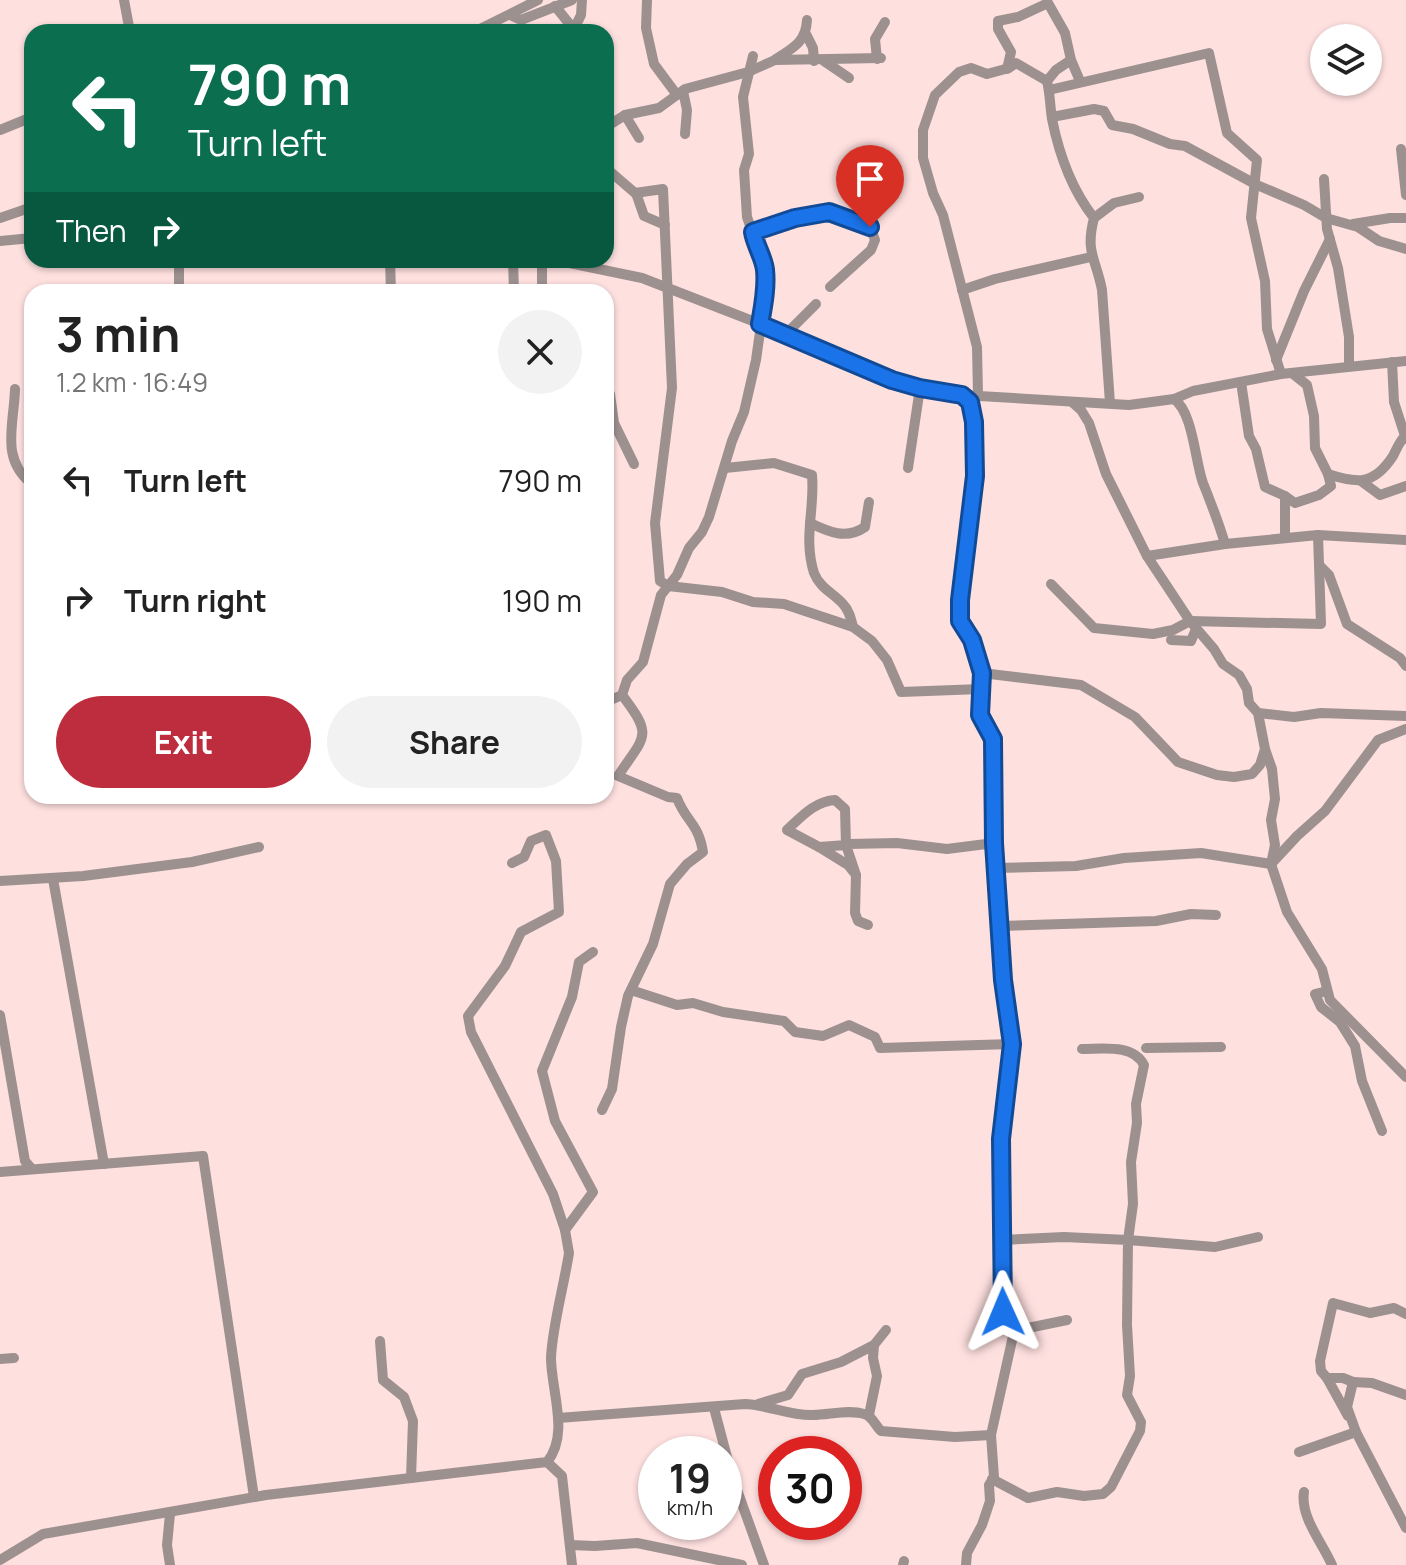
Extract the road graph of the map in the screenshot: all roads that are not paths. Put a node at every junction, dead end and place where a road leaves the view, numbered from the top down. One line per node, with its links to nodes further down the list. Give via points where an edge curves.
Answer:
1 (124, 0): 12 (street)
2 (538, 0): 8 (street)
3 (572, 0): 7 (street)
4 (582, 0): 16 (street)
5 (647, 0): 27 (street, via 646,28 654,64)
6 (1048, 1): 20 (street, via 1065,33); 22 (street, via 998,21 1011,52)
7 (555, 6): 9 (street); 15 (street)
8 (510, 15): 9 (street); 13 (street)
9 (527, 18): 14 (street)
10 (807, 20): 17 (street)
11 (885, 22): 21 (street, via 875,39 879,58)
12 (128, 24)
13 (491, 24)
14 (527, 24)
15 (570, 24)
16 (577, 24)
17 (806, 34): 19 (street); 21 (street)
18 (753, 56): 23 (street)
19 (775, 60): 21 (street); 23 (street)
20 (1071, 60): 25 (street); 26 (street, via 1056,70)
21 (818, 61): 24 (street)
22 (1007, 69): 26 (street, via 1016,63); 60 (street, via 959,72 935,95 923,130 923,158)
23 (748, 72): 27 (street); 49 (street, via 743,104 749,154 744,170)
24 (849, 78)
25 (1080, 81): 26 (street); 38 (street, via 1209,53 1227,133 1257,160)
26 (1048, 85): 29 (street)
27 (680, 93): 28 (street, via 659,108); 33 (street, via 687,110)
28 (625, 115): 31 (street); 34 (street)
29 (1052, 117): 38 (street, via 1104,111 1112,125 1185,146); 44 (street, via 1073,187)
30 (24, 120): 32 (street)
31 (614, 122)
32 (0, 130)
33 (685, 134)
34 (639, 138)
35 (1401, 149): 40 (street)
36 (614, 175): 39 (street)
37 (1324, 179): 45 (street)
38 (1257, 185): 45 (street); 64 (street, via 1251,218)
39 (636, 193): 47 (street, via 644,216); 47 (street, via 663,189)
40 (1406, 195)
41 (1139, 197): 44 (street, via 1114,203)
42 (24, 210): 43 (street)
43 (0, 218)
44 (1094, 218): 54 (street)
45 (1326, 218): 48 (street); 51 (street)
46 (1406, 218): 48 (street)
47 (665, 225): 55 (street)
48 (1350, 225): 53 (street, via 1379,241)
49 (753, 232): 59 (street, via 829,212 870,227 875,240 871,250); 62 (street, via 765,268)
50 (24, 239): 52 (street)
51 (1330, 239): 64 (street); 67 (street, via 1349,337)
52 (0, 241)
53 (1405, 247)
54 (1091, 257): 60 (street); 76 (street, via 1102,290)
55 (667, 260): 57 (street, via 658,273); 58 (street)
56 (607, 268): 57 (street)
57 (642, 278): 58 (street)
58 (666, 287): 62 (street); 96 (street, via 672,405 655,538 657,576)
59 (830, 287)
60 (962, 290): 73 (street, via 977,347)
61 (816, 304): 63 (street)
62 (760, 324): 63 (street); 80 (street, via 750,385)
63 (786, 334): 70 (street)
64 (1276, 360): 68 (street)
65 (1406, 361): 66 (street)
66 (1392, 362): 67 (street); 78 (street, via 1393,396)
67 (1349, 366): 68 (street)
68 (1286, 374): 69 (street); 82 (street, via 1307,385 1315,448)
69 (1241, 382): 74 (street); 86 (street, via 1249,436 1265,487)
70 (920, 388): 72 (street); 81 (street)
71 (15, 389): 83 (street, via 11,459)
72 (962, 395): 73 (street); 101 (street, via 970,402 974,422 975,476 960,621)
73 (978, 395): 75 (street)
74 (1174, 399): 76 (street); 92 (street, via 1183,409)
75 (1072, 402): 76 (street); 93 (street, via 1089,423 1106,474)
76 (1110, 403)
77 (614, 423): 79 (street)
78 (1405, 436): 84 (street, via 1379,473)
79 (634, 464)
80 (725, 468): 88 (street, via 774,463 812,475); 96 (street, via 702,532)
81 (908, 468)
82 (1328, 474): 84 (street); 86 (street, via 1331,486 1319,495 1295,503)
83 (24, 477)
84 (1361, 481): 85 (street, via 1380,495)
85 (1406, 486)
86 (1285, 496): 90 (street)
87 (869, 502): 88 (street, via 865,527 857,533 843,535)
88 (810, 523): 98 (street, via 808,547 815,575 847,608)
89 (1318, 535): 90 (street); 91 (street); 94 (street)
90 (1285, 538): 92 (street)
91 (1406, 540)
92 (1225, 544): 93 (street)
93 (1147, 556): 97 (street)
94 (1319, 565): 97 (street, via 1321,624); 100 (street, via 1329,575 1347,624)
95 (1051, 584): 99 (street, via 1094,628)
96 (668, 586): 98 (street, via 784,604); 103 (street, via 643,662)
97 (1193, 625): 99 (street); 99 (street, via 1171,640); 105 (street, via 1223,664 1239,675)
98 (853, 627): 102 (street, via 887,660 901,692)
99 (1153, 634)
100 (1406, 666)
101 (982, 673): 102 (street); 108 (street, via 1081,685 1135,717 1178,762 1217,775 1252,774)
102 (981, 689): 109 (street, via 980,715 993,739)
103 (622, 695): 104 (street); 123 (street, via 645,732 618,776 677,798 683,814 695,824 703,852 670,884 653,944)
104 (614, 698)
105 (1258, 713): 106 (street); 108 (street)
106 (1406, 716)
107 (1406, 729): 114 (street, via 1378,740 1325,811)
108 (1265, 749): 114 (street, via 1275,799)
109 (994, 843): 110 (street, via 947,849 897,843); 115 (street)
110 (846, 845): 112 (street); 112 (street, via 845,809 835,800 824,800 787,830); 116 (street)
111 (259, 847): 117 (street, via 192,862)
112 (819, 847): 116 (street)
113 (512, 863): 138 (street, via 524,857 531,841 546,835 556,861 559,912 521,932 505,966 468,1016)
114 (1271, 864): 115 (street, via 1201,853); 124 (street, via 1287,912 1322,969)
115 (996, 868): 121 (street)
116 (856, 875): 120 (street, via 855,913)
117 (53, 879): 118 (street); 135 (street)
118 (0, 881)
119 (1216, 915): 121 (street)
120 (868, 925)
121 (1000, 926): 126 (street)
122 (593, 952): 138 (street, via 579,962 572,997 542,1071 555,1121 593,1192)
123 (631, 990): 126 (street, via 677,1005 693,1003 784,1021 795,1032 823,1036 849,1025 875,1037 880,1048); 133 (street, via 612,1089)
124 (1327, 991): 132 (street, via 1334,1006); 134 (street, via 1315,994 1355,1046)
125 (0, 1015): 136 (street, via 25,1161)
126 (1012, 1044): 140 (street, via 1001,1139)
127 (1221, 1047): 128 (street)
128 (1146, 1048): 130 (street); 131 (street)
129 (1082, 1049): 130 (street)
130 (1127, 1051): 131 (street)
131 (1143, 1062): 141 (street)
132 (1405, 1075)
133 (602, 1110)
134 (1382, 1131)
135 (104, 1164): 136 (street); 165 (street, via 203,1156)
136 (31, 1168): 137 (street)
137 (0, 1172)
138 (565, 1230): 157 (street, via 569,1253 551,1357)
139 (1258, 1237): 141 (street, via 1215,1247)
140 (1001, 1240): 141 (street); 145 (street, via 1003,1312)
141 (1128, 1240): 163 (street, via 1127,1395 1141,1422 1111,1487 1103,1494 1057,1492 1028,1498)
142 (1406, 1314): 150 (street, via 1394,1308 1370,1313 1333,1303 1320,1361)
143 (1067, 1320): 145 (street)
144 (886, 1330): 147 (street)
145 (1011, 1331): 159 (street)
146 (380, 1341): 162 (street, via 383,1380 404,1397 413,1421)
147 (874, 1345): 153 (street, via 802,1374 788,1395); 155 (street, via 876,1385)
148 (14, 1358): 149 (street)
149 (0, 1359)
150 (1327, 1378): 151 (street); 156 (street)
151 (1353, 1382): 152 (street); 156 (street)
152 (1406, 1395)
153 (756, 1404): 154 (street); 155 (street, via 788,1414)
154 (714, 1408): 157 (street); 174 (street)
155 (869, 1415): 159 (street, via 881,1431)
156 (1348, 1416): 158 (street)
157 (558, 1418): 161 (street, via 555,1453)
158 (1356, 1432): 160 (street); 167 (street)
159 (991, 1435): 163 (street)
160 (1299, 1452)
161 (547, 1462): 162 (street); 168 (street, via 562,1476)
162 (411, 1478): 165 (street)
163 (992, 1479): 175 (street)
164 (1304, 1492): 176 (street, via 1302,1505)
165 (254, 1497): 166 (street)
166 (170, 1514): 169 (street, via 43,1534); 171 (street)
167 (1406, 1528)
168 (570, 1545): 170 (street, via 637,1543); 172 (street)
169 (0, 1560)
170 (697, 1560): 173 (street)
171 (170, 1565)
172 (572, 1565)
173 (742, 1565)
174 (764, 1565)
175 (966, 1565)
176 (1332, 1565)

